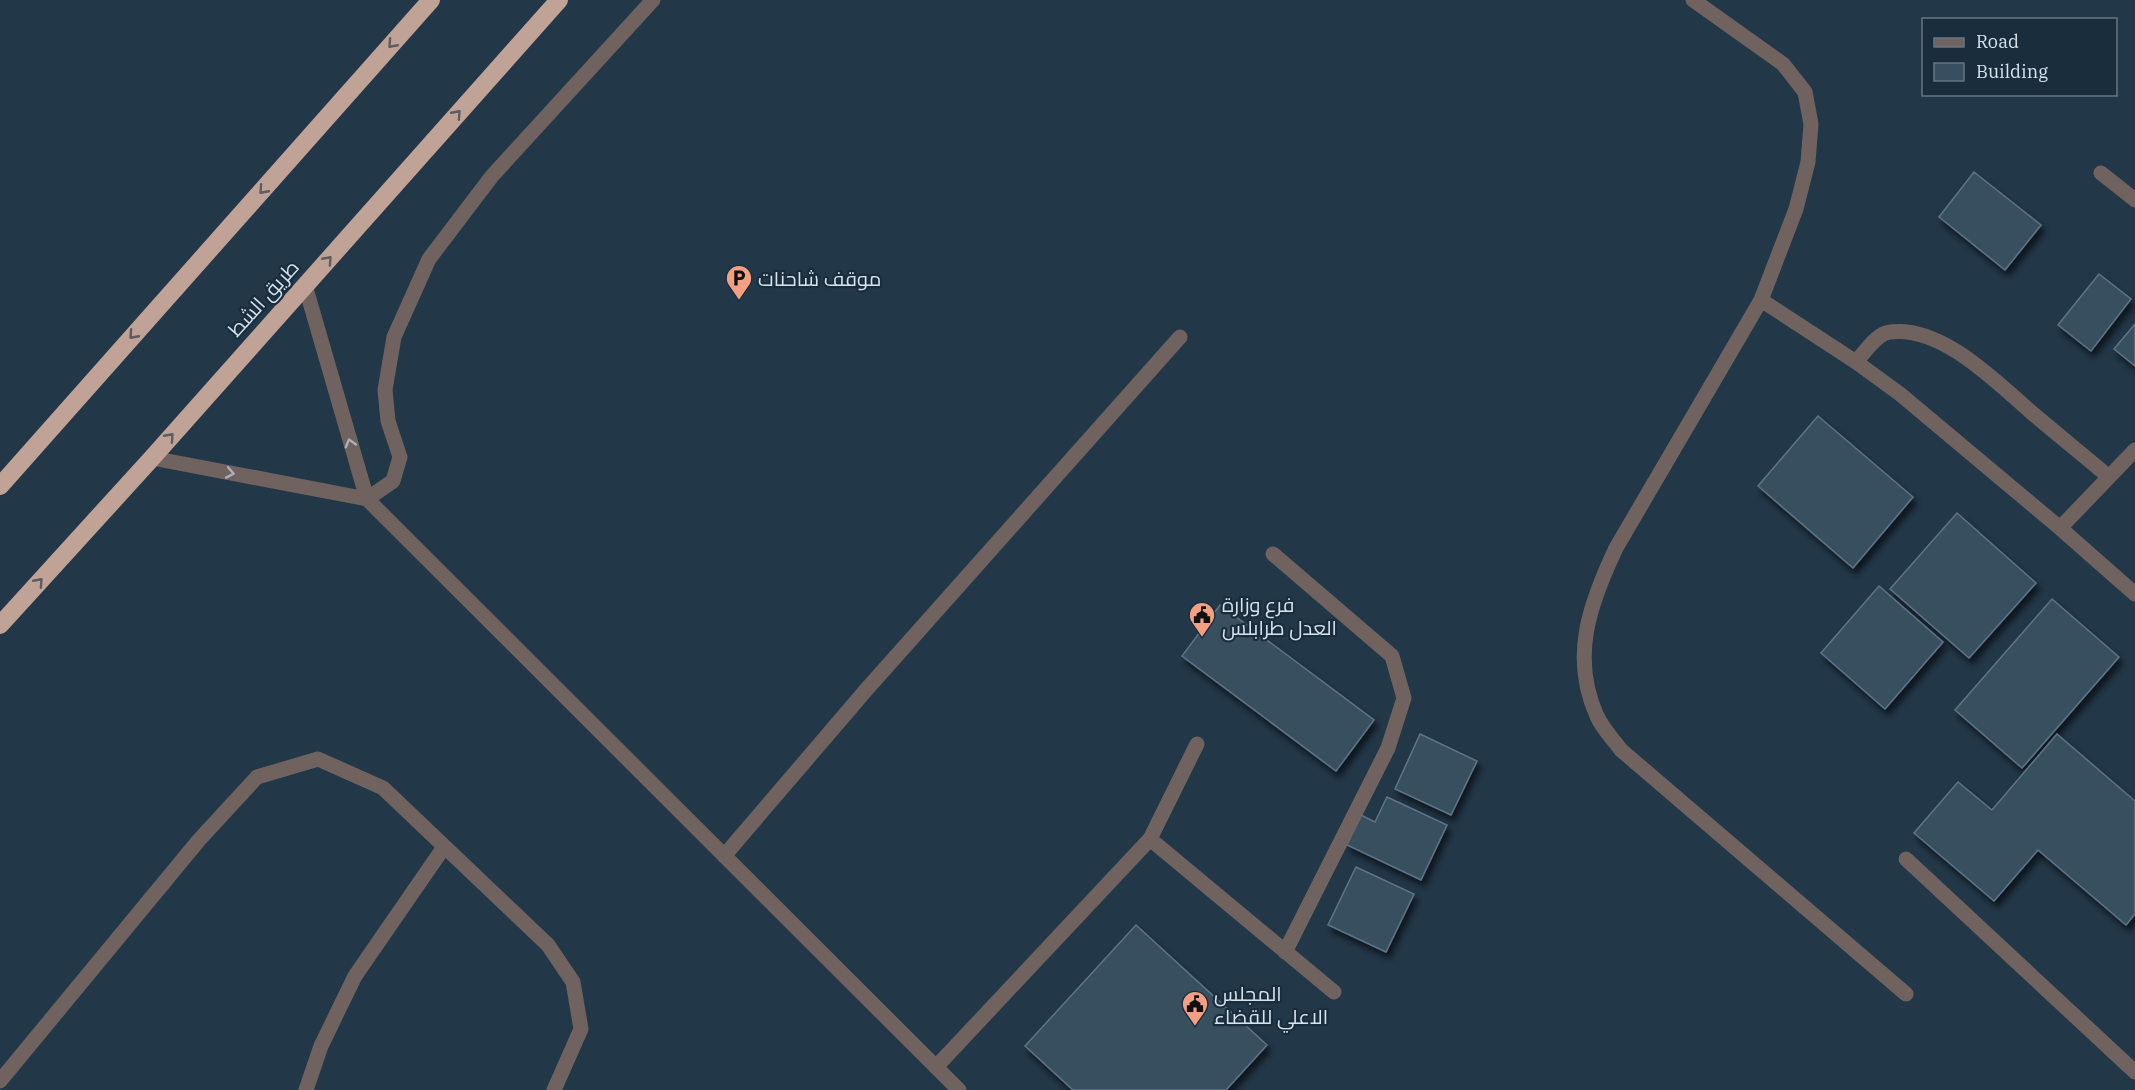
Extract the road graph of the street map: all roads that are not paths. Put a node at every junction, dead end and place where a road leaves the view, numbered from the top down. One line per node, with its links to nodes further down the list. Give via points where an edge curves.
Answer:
1 (431, 0): 14 (highway, one-way to 14)
2 (559, 0): 7 (highway, طريق الشط, one-way to 2)
3 (653, 0): 15 (street, via 492,176 429,260 394,337 385,390 388,421 400,457 393,481)
4 (1693, 0): 8 (street, via 1783,64 1805,92 1811,124 1809,162 1796,209)
5 (2101, 173): 6 (street)
6 (2135, 200)
7 (305, 285): 12 (highway, طريق الشط, one-way to 7); 15 (street, one-way to 7)
8 (1761, 300): 10 (street); 27 (street, via 1616,548 1585,629 1584,674 1597,717 1621,750)
9 (1180, 337): 23 (street)
10 (1856, 362): 13 (street, via 1887,332 1910,332 1931,339 1981,369); 16 (street)
11 (2135, 450): 13 (street)
12 (152, 458): 15 (street, one-way to 15); 19 (highway, طريق الشط, one-way to 12)
13 (2109, 477): 16 (street)
14 (0, 486)
15 (367, 500): 23 (street)
16 (2060, 528): 18 (street)
17 (1273, 554): 25 (street, via 1392,656 1404,698 1388,748)
18 (2135, 594)
19 (0, 625)
20 (1197, 744): 21 (street)
21 (1150, 839): 25 (street); 28 (street)
22 (444, 847): 30 (street, via 383,788 318,759 257,777 199,840); 31 (street, via 355,976 321,1046); 32 (street, via 548,945 573,982 580,1029)
23 (724, 856): 28 (street)
24 (1906, 859): 29 (street)
25 (1286, 952): 26 (street)
26 (1334, 992)
27 (1906, 994)
28 (936, 1067): 33 (street)
29 (2135, 1071)
30 (0, 1081)
31 (306, 1090)
32 (554, 1090)
33 (959, 1090)

